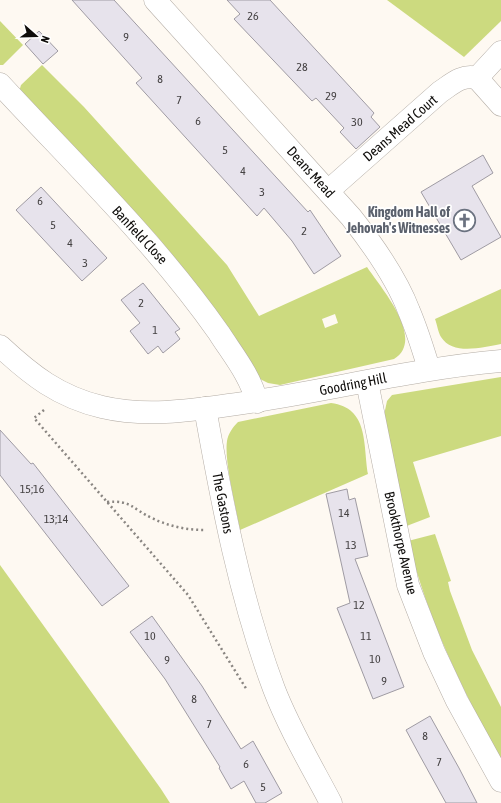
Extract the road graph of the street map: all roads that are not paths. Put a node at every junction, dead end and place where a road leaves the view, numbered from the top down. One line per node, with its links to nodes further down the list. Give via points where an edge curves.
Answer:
1 (155, 0): 6 (street, Deans Mead)
2 (501, 52): 3 (street)
3 (477, 78): 5 (street); 6 (street, Deans Mead Court, via 459,79 440,92)
4 (0, 84): 11 (street, Banfield Close, via 177,276 244,369)
5 (501, 105)
6 (328, 191): 9 (street, Deans Mead, via 365,235 396,283 409,310)
7 (0, 346): 12 (street, via 35,377 64,394 101,407 148,413)
8 (501, 361): 9 (street, Goodring Hill)
9 (429, 369): 10 (street, Goodring Hill)
10 (367, 382): 11 (street, Goodring Hill); 13 (street, Brookthorpe Avenue, via 408,585 434,652)
11 (257, 402): 12 (street, Goodring Hill)
12 (205, 408): 14 (street, The Gastons, via 227,527 243,591 274,689 285,716)
13 (501, 781)
14 (331, 803)

